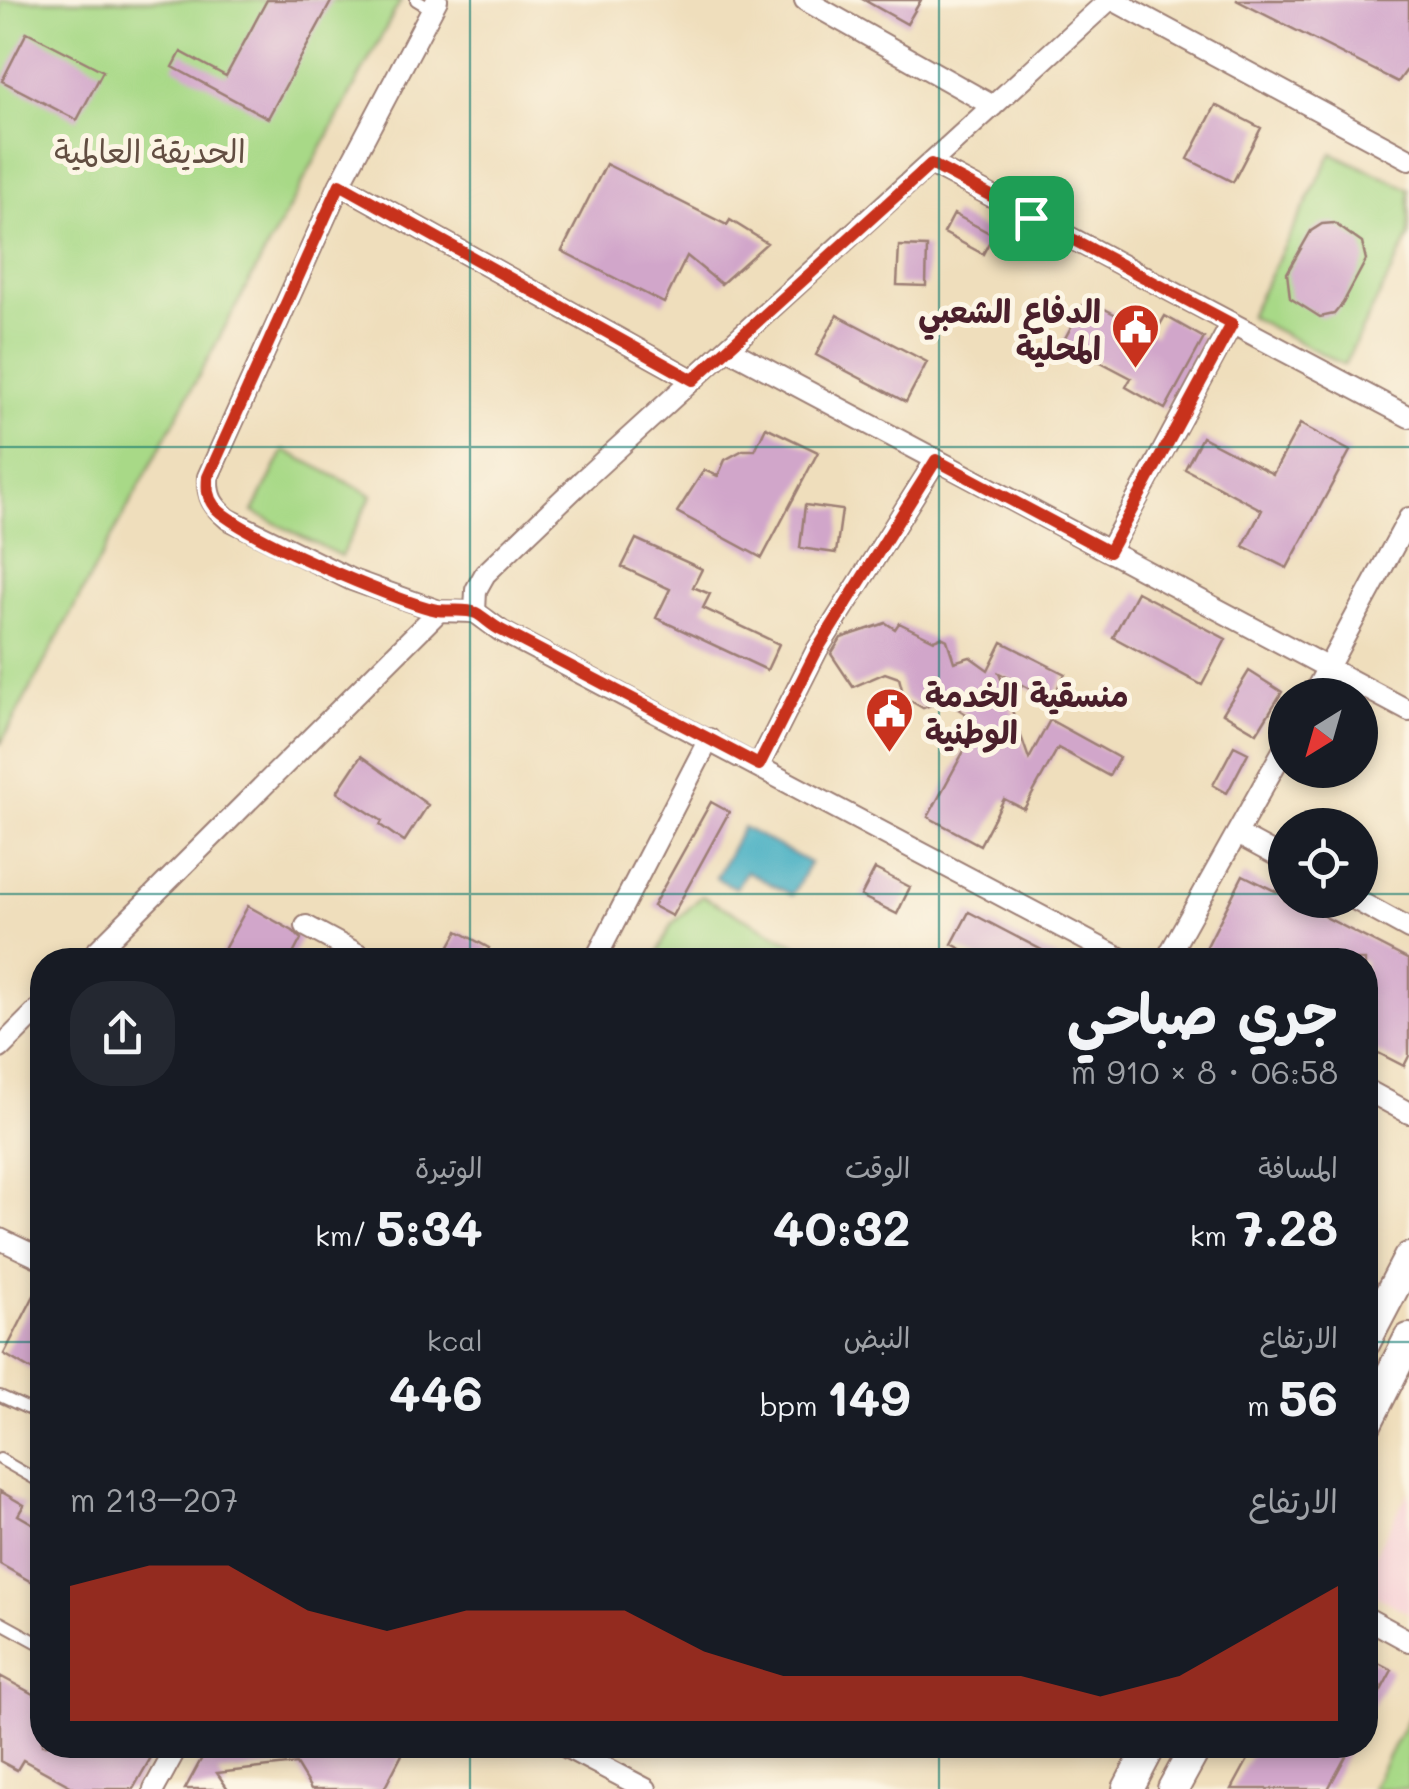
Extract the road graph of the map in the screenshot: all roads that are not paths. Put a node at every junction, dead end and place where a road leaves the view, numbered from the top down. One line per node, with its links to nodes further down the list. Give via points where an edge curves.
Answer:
1 (805, 0): 4 (street)
2 (1110, 0): 4 (street); 5 (street)
3 (428, 3): 7 (street)
4 (994, 106): 6 (street)
5 (1409, 160)
6 (931, 164): 8 (street); 9 (street)
7 (340, 184): 10 (street); 15 (street, via 208,477 207,493 228,519 352,580)
8 (1232, 324): 11 (street); 14 (street)
9 (728, 349): 10 (street); 12 (street)
10 (693, 380): 16 (street, via 485,574)
11 (1409, 417)
12 (936, 460): 14 (street); 21 (street, via 817,650)
13 (1409, 518): 17 (street)
14 (1109, 552): 17 (street)
15 (439, 611): 16 (street); 28 (street)
16 (474, 612): 20 (street)
17 (1328, 668): 18 (street); 19 (street)
18 (1322, 678)
19 (1409, 712)
20 (709, 739): 21 (street); 30 (street)
21 (759, 765): 31 (street)
22 (1268, 777): 23 (street)
23 (1237, 834): 24 (street); 32 (street)
24 (1268, 851)
25 (1378, 912): 27 (street)
26 (306, 926): 29 (street)
27 (1409, 929)
28 (100, 948)
29 (347, 948)
30 (601, 948)
31 (1102, 948)
32 (1173, 948)
33 (30, 1018): 34 (street)
34 (0, 1048)
35 (1378, 1096): 36 (street)
36 (1409, 1113)
37 (2, 1246): 38 (street)
38 (30, 1255)
39 (1409, 1258): 40 (main road)
40 (1378, 1317)
41 (1409, 1338): 43 (main road)
42 (0, 1396): 44 (lane)
43 (1378, 1400)
44 (30, 1410)
45 (0, 1459): 46 (lane)
46 (30, 1476)
47 (0, 1622): 49 (lane)
48 (1378, 1624): 50 (street)
49 (30, 1638)
50 (1409, 1641)
51 (171, 1758): 55 (street)
52 (587, 1758): 56 (street)
53 (1144, 1758): 57 (main road)
54 (1190, 1758): 58 (main road)
55 (154, 1789)
56 (646, 1789)
57 (1128, 1789)
58 (1173, 1789)

